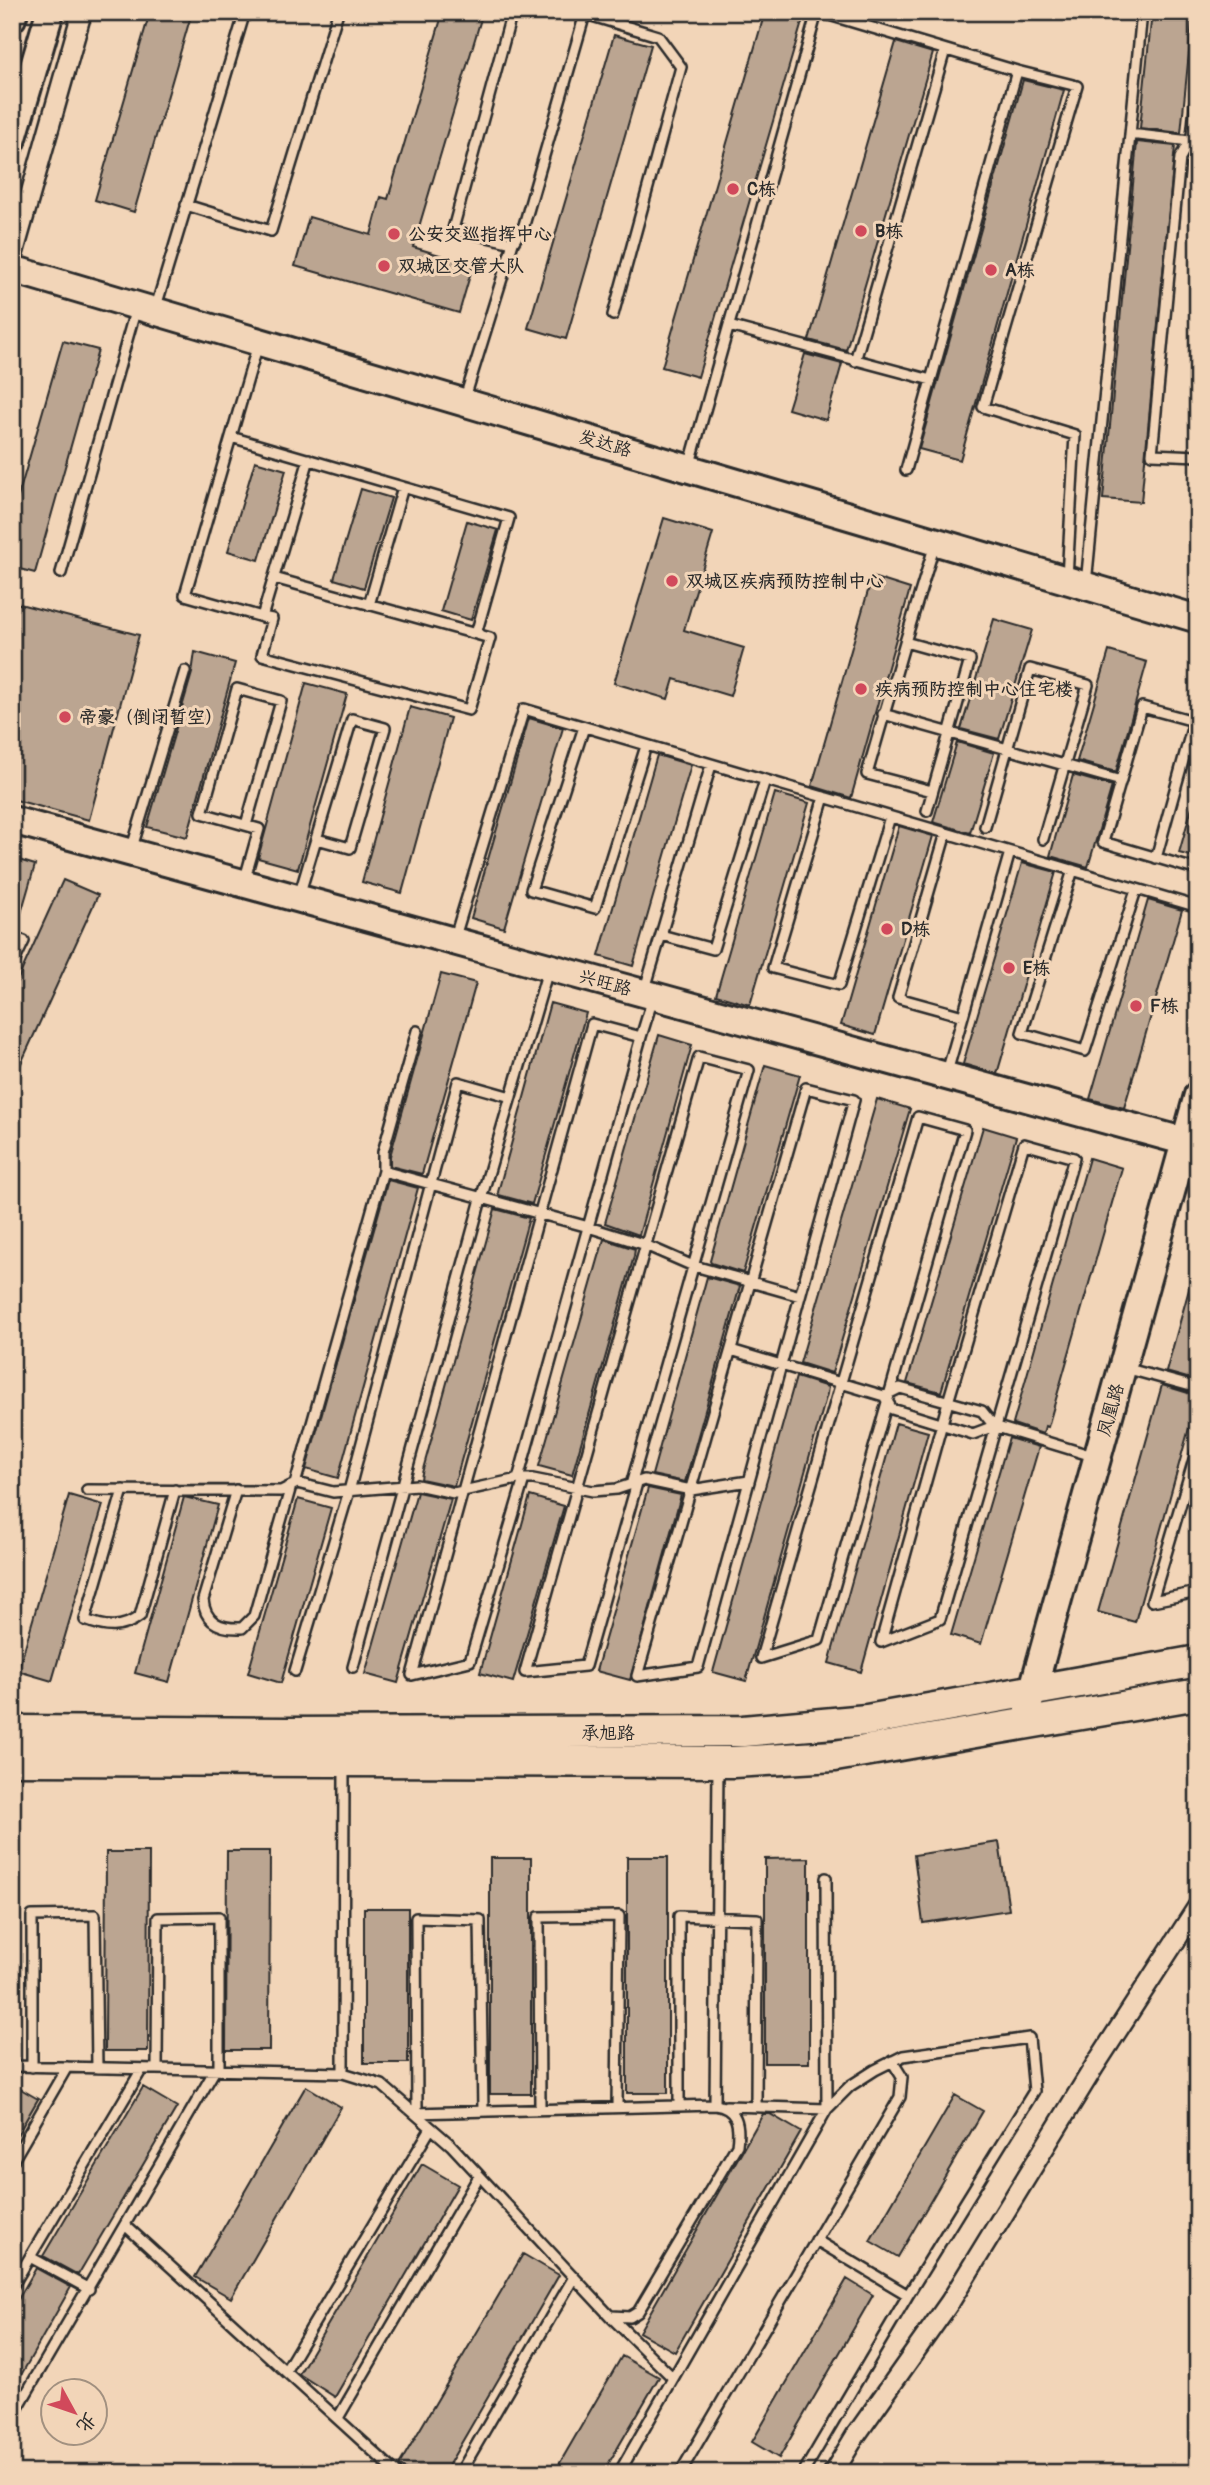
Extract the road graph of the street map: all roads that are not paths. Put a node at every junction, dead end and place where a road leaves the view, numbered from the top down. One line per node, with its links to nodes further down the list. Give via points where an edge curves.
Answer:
1 (14, 12): 10 (street)
2 (50, 12): 16 (street)
3 (82, 12): 19 (street)
4 (245, 12): 17 (lane)
5 (338, 12): 17 (lane, via 271,231)
6 (512, 12): 18 (lane, via 453,229)
7 (818, 12): 11 (lane); 23 (lane)
8 (1142, 12): 14 (lane)
9 (582, 13): 18 (lane, via 524,225); 22 (lane, via 658,36 681,67)
10 (12, 18)
11 (945, 50): 12 (lane); 25 (lane)
12 (1017, 71): 26 (lane); 37 (lane, via 1077,86 983,408 1075,435)
13 (1198, 81): 15 (lane)
14 (1130, 134): 15 (lane); 37 (lane)
15 (1193, 138): 29 (lane, via 1180,158 1152,454)
16 (12, 141)
17 (186, 205): 21 (lane)
18 (513, 243): 27 (lane)
19 (12, 259)
20 (12, 270): 21 (street, 发达路)
21 (145, 309): 24 (street, 发达路); 35 (lane)
22 (612, 315)
23 (729, 326): 25 (lane); 31 (lane)
24 (259, 342): 27 (street, 发达路); 28 (lane)
25 (855, 361): 26 (lane)
26 (931, 380): 32 (lane)
27 (464, 403): 31 (street, 发达路)
28 (231, 438): 30 (lane); 39 (lane, via 185,595)
29 (1198, 456)
30 (309, 459): 33 (lane); 36 (lane)
31 (688, 469): 34 (street, 发达路)
32 (906, 470)
33 (403, 487): 38 (lane); 41 (lane, via 509,518)
34 (936, 542): 37 (street, 发达路); 42 (lane)
35 (61, 573)
36 (274, 578): 38 (lane); 39 (lane)
37 (1076, 583): 40 (street, 发达路)
38 (369, 604): 41 (lane)
39 (262, 617): 41 (lane, via 272,619 262,655 469,710 490,638)
40 (1198, 619)
41 (476, 634)
42 (905, 642): 44 (lane); 46 (lane, via 970,660)
43 (185, 671): 63 (lane)
44 (883, 714): 46 (lane); 53 (lane, via 867,774)
45 (584, 727): 47 (lane); 47 (lane, via 531,890 595,908); 74 (lane, via 524,709)
46 (950, 733): 48 (lane); 53 (lane)
47 (646, 746): 49 (lane)
48 (1006, 749): 50 (lane); 50 (lane, via 1030,669 1088,685); 59 (lane)
49 (712, 765): 51 (lane); 72 (lane)
50 (1065, 765): 52 (lane); 62 (lane)
51 (765, 780): 54 (lane); 72 (lane, via 713,949)
52 (1121, 781): 65 (lane, via 1103,842); 65 (lane, via 1142,707 1194,721)
53 (932, 791): 55 (lane)
54 (824, 797): 56 (lane); 56 (lane, via 773,968 839,985)
55 (927, 811)
56 (890, 817): 60 (lane)
57 (12, 820): 63 (street, 兴旺路)
58 (246, 825): 58 (lane, via 202,813 237,689 281,701); 68 (lane, via 259,829)
59 (985, 827)
60 (946, 833): 64 (lane); 78 (lane, via 898,998)
61 (317, 839): 61 (lane, via 352,719 384,728 350,848); 70 (lane)
62 (1043, 839)
63 (131, 852): 68 (street, 兴旺路)
64 (1010, 852): 66 (lane); 78 (lane)
65 (1156, 858): 67 (lane)
66 (1073, 870): 69 (lane); 69 (lane, via 1022,1033 1085,1051)
67 (1198, 870)
68 (244, 883): 70 (street, 兴旺路)
69 (1136, 890): 71 (lane)
70 (299, 898): 74 (street, 兴旺路)
71 (1198, 907)
72 (661, 934): 77 (lane)
73 (12, 937): 75 (lane, via 24,941)
74 (453, 941): 76 (street, 兴旺路)
75 (12, 966)
76 (549, 968): 77 (street, 兴旺路); 83 (lane)
77 (648, 995): 80 (lane); 81 (street, 兴旺路)
78 (963, 1016): 81 (lane)
79 (417, 1031): 85 (lane, via 383,1152)
80 (641, 1037): 88 (lane, via 592,1024); 89 (lane)
81 (946, 1077): 84 (street, 兴旺路)
82 (1198, 1095): 84 (street, 凤凰路)
83 (511, 1097): 86 (lane, via 458,1082); 87 (lane)
84 (1191, 1144): 96 (street, 凤凰路)
85 (383, 1171): 86 (lane); 108 (lane)
86 (429, 1184): 87 (lane); 116 (lane)
87 (481, 1199): 88 (lane); 109 (lane)
88 (540, 1214): 89 (lane); 117 (lane)
89 (589, 1227): 90 (lane); 105 (lane)
90 (647, 1245): 91 (lane); 91 (lane, via 699,1057 749,1070); 110 (lane)
91 (693, 1265): 92 (lane); 107 (lane)
92 (750, 1283): 93 (lane); 93 (lane, via 806,1088 854,1100); 94 (lane)
93 (800, 1296): 95 (lane)
94 (731, 1350): 95 (lane); 115 (lane)
95 (781, 1366): 97 (lane); 106 (lane)
96 (1123, 1368): 98 (lane); 104 (street, 凤凰路)
97 (841, 1383): 99 (lane); 99 (lane, via 761,1658 819,1640); 99 (lane, via 918,1117 965,1130)
98 (1198, 1388)
99 (888, 1397): 100 (lane, via 900,1388); 101 (lane, via 892,1409)
100 (948, 1402): 101 (lane); 102 (lane, via 982,1411); 102 (lane, via 1024,1144 1074,1158)
101 (942, 1424): 102 (lane, via 973,1434); 102 (lane, via 881,1642 940,1619)
102 (996, 1427): 104 (lane)
103 (1198, 1446): 118 (lane, via 1152,1601)
104 (1098, 1458): 122 (street, 凤凰路)
105 (521, 1479): 110 (lane); 117 (lane); 117 (lane, via 470,1661 412,1675)
106 (749, 1481): 115 (lane); 115 (lane, via 698,1667 637,1676)
107 (634, 1484): 110 (lane); 110 (lane, via 585,1666 525,1672); 115 (lane, via 644,1480)
108 (293, 1485): 114 (lane, via 281,1491); 114 (lane, via 254,1616 242,1628 227,1628 209,1619 203,1600); 116 (lane)
109 (404, 1486): 116 (lane); 117 (lane); 120 (lane)
110 (579, 1489)
111 (87, 1490): 112 (lane)
112 (122, 1490): 113 (lane); 113 (lane, via 85,1620 104,1628 128,1626 140,1616)
113 (175, 1490): 114 (lane)
114 (236, 1490)
115 (691, 1490)
116 (349, 1491): 121 (lane)
117 (463, 1491)
118 (1198, 1592)
119 (1198, 1661): 122 (main road, 承旭路)
120 (354, 1667)
121 (295, 1671)
122 (1033, 1690): 124 (street, 凤凰路); 125 (main road, 承旭路, via 867,1720 743,1731)
123 (1198, 1694): 124 (main road, 承旭路)
124 (1024, 1724): 128 (main road, 承旭路, via 835,1756)
125 (12, 1731)
126 (12, 1760): 127 (main road, 承旭路)
127 (344, 1761): 128 (main road, 承旭路); 140 (lane)
128 (719, 1762): 131 (lane)
129 (826, 1878): 146 (lane)
130 (1198, 1906): 169 (street, via 950,2302)
131 (717, 1917): 141 (lane, via 679,1916); 142 (lane); 144 (lane, via 757,1919)
132 (892, 2061): 146 (lane, via 850,2086); 153 (lane, via 902,2077 900,2097); 158 (lane, via 1029,2038 1034,2091)
133 (12, 2066): 134 (lane)
134 (33, 2067): 135 (lane); 136 (lane, via 32,1916 95,1915)
135 (67, 2067): 136 (lane); 150 (lane)
136 (97, 2068): 137 (lane)
137 (142, 2069): 138 (lane); 154 (lane)
138 (157, 2069): 139 (lane); 139 (lane, via 158,1918 219,1917)
139 (217, 2070): 140 (lane); 152 (lane)
140 (343, 2073): 148 (lane, via 382,2085)
141 (679, 2106): 142 (lane); 143 (lane)
142 (720, 2106): 144 (lane); 159 (lane, via 731,2110 737,2119 737,2144 638,2312 630,2317)
143 (617, 2107): 145 (lane); 145 (lane, via 618,1916 539,1917)
144 (756, 2107): 146 (lane)
145 (540, 2109): 147 (lane)
146 (827, 2109): 161 (lane)
147 (483, 2111): 148 (lane); 148 (lane, via 480,1920 416,1918)
148 (416, 2113): 149 (lane)
149 (431, 2128): 151 (lane); 160 (lane)
150 (12, 2162)
151 (479, 2176): 155 (lane); 163 (lane)
152 (126, 2226): 157 (lane); 160 (lane)
153 (816, 2240): 158 (lane); 167 (lane)
154 (30, 2257): 156 (lane); 157 (lane)
155 (574, 2277): 159 (lane); 165 (lane)
156 (12, 2287)
157 (89, 2289): 162 (lane)
158 (908, 2295): 168 (lane)
159 (611, 2316): 161 (lane)
160 (286, 2370): 163 (lane)
161 (673, 2378): 166 (lane)
162 (12, 2418)
163 (338, 2418): 164 (lane)
164 (397, 2473)
165 (460, 2473)
166 (619, 2473)
167 (680, 2473)
168 (803, 2473)
169 (833, 2473)

